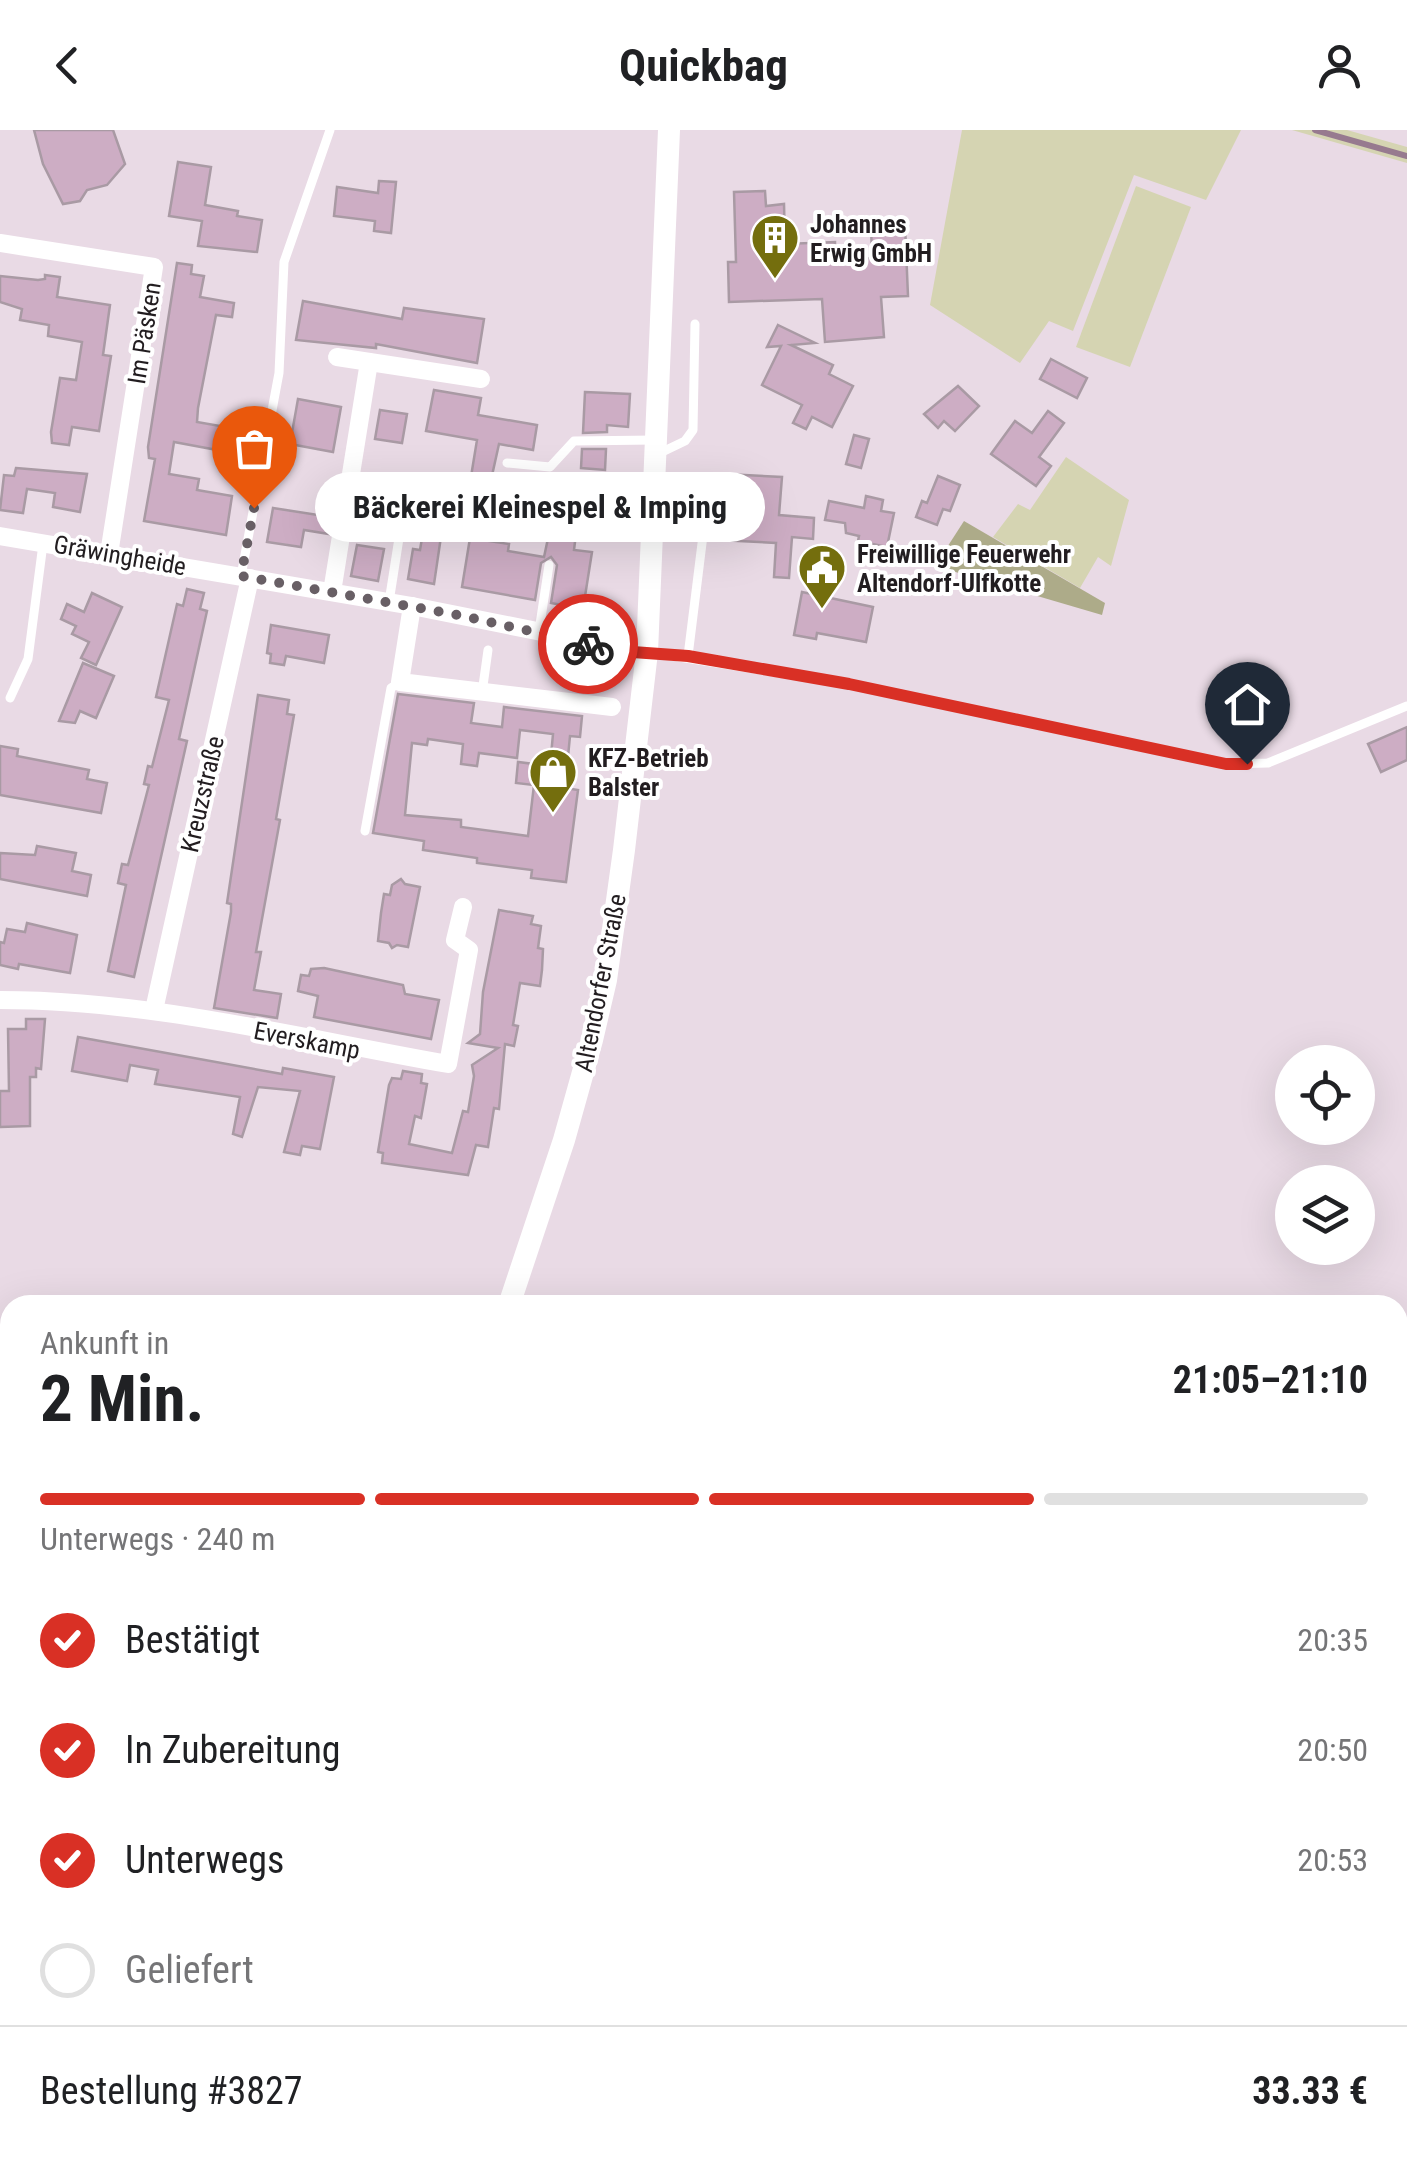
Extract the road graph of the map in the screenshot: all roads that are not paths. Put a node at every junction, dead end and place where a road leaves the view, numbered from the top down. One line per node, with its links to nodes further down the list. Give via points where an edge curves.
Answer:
1 (330, 130): 16 (lane, via 284,262 280,373)
2 (669, 130): 8 (street, Altendorfer Straße)
3 (0, 243): 14 (street, Im Päsken, via 154,267)
4 (695, 324): 8 (lane, via 694,430 685,441)
5 (336, 357): 6 (street)
6 (369, 362): 7 (street); 17 (street)
7 (481, 379)
8 (653, 448): 9 (lane, via 574,441 550,467); 22 (street, Altendorfer Straße)
9 (508, 463)
10 (710, 480): 23 (lane)
11 (402, 519): 18 (lane)
12 (0, 536): 13 (street, Gräwingheide)
13 (44, 541): 14 (street, Gräwingheide); 26 (lane, via 28,659)
14 (109, 554): 16 (street, Gräwingheide)
15 (550, 564): 20 (lane)
16 (245, 577): 17 (street, Gräwingheide); 32 (street, Kreuzstraße)
17 (332, 592): 18 (street, Gräwingheide)
18 (389, 602): 19 (street, Gräwingheide)
19 (412, 606): 20 (street, Gräwingheide); 24 (street)
20 (539, 631): 22 (street, Gräwingheide, via 605,650)
21 (488, 650): 25 (lane)
22 (646, 652): 23 (lane); 33 (street, Altendorfer Straße, via 606,980 564,1140)
23 (688, 656): 27 (lane, via 1226,764 1268,763)
24 (400, 682): 25 (street); 29 (lane, via 391,688)
25 (482, 692): 28 (street)
26 (10, 698)
27 (1407, 706)
28 (612, 707)
29 (365, 831)
30 (463, 907): 32 (street, Everskamp, via 455,940 469,950 448,1064)
31 (0, 1000): 32 (street, Everskamp)
32 (154, 1010)
33 (512, 1295)

